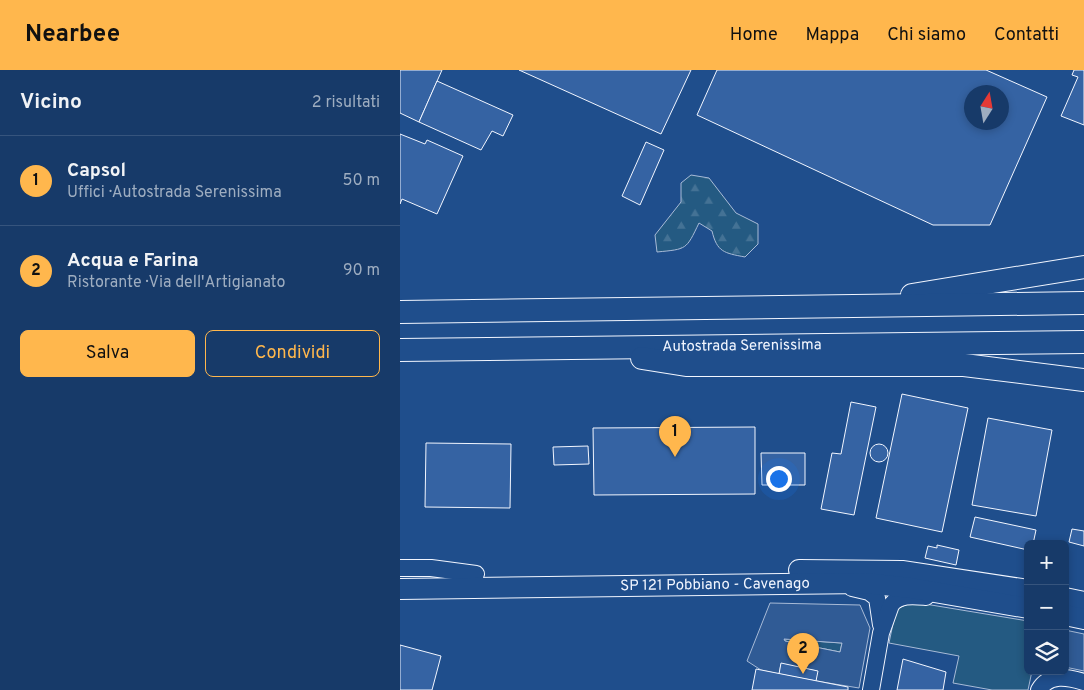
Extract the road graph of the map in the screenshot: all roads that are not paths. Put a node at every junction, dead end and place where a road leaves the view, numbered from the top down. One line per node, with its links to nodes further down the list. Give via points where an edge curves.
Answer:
1 (1084, 267): 3 (highway)
2 (1084, 303): 3 (highway)
3 (832, 308): 4 (highway)
4 (400, 312)
5 (1084, 342): 6 (highway, Autostrada Serenissima)
6 (584, 349): 7 (highway, Autostrada Serenissima); 8 (highway, via 686,365 964,365)
7 (400, 350)
8 (1084, 380)
9 (400, 568): 10 (street)
10 (476, 574): 11 (main road, SP 121 Pobbiano - Cavenago); 14 (main road, SP 121 Pobbiano - Cavenago, via 871,569 929,574)
11 (400, 576)
12 (808, 583): 13 (main road, SP 121 Pobbiano - Cavenago); 17 (main road, SP 121 Pobbiano - Cavenago, via 884,584); 20 (street, via 874,594 880,610)
13 (400, 589)
14 (1024, 589)
15 (1069, 599): 16 (main road)
16 (1084, 602)
17 (1019, 606): 20 (street, via 906,597 891,605)
18 (1069, 616): 19 (main road)
19 (1084, 619)
20 (881, 633): 23 (street)
21 (1084, 682): 22 (street, via 1060,678)
22 (1043, 685)
23 (871, 690)

